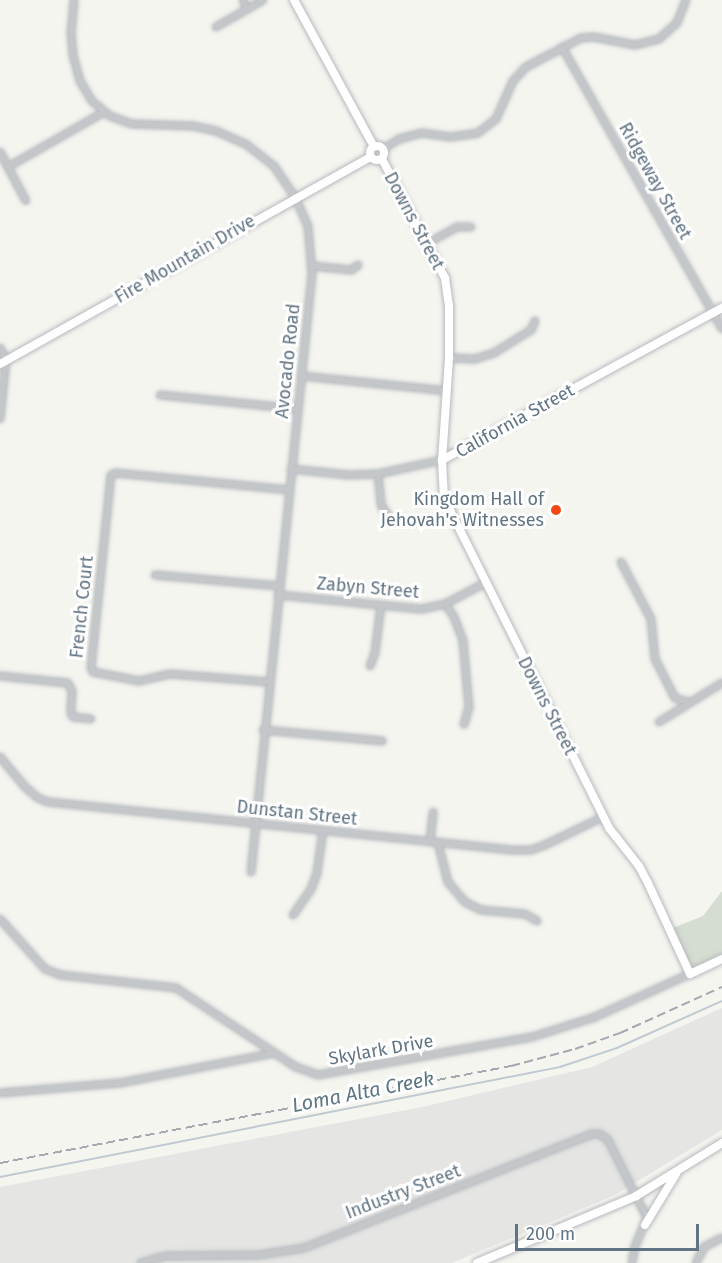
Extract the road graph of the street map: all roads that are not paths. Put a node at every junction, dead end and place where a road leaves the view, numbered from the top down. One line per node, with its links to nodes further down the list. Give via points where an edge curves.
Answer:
1 (74, 0): 9 (street, Avocado Road, via 73,55 80,81)
2 (243, 0): 6 (street)
3 (263, 0): 6 (street)
4 (294, 0): 11 (main road, Downs Street)
5 (686, 0): 8 (street, via 677,23 648,44 594,37)
6 (247, 9): 7 (street)
7 (216, 27)
8 (562, 47): 11 (street, via 526,67 513,81 496,119 486,128 464,137 422,133 407,136); 20 (street, Ridgeway Street)
9 (104, 112): 12 (street); 13 (street, Avocado Road, via 132,124 193,126 216,131 255,151 274,166)
10 (0, 152): 12 (street)
11 (380, 152): 13 (main road, Fire Mountain Drive, via 371,150 371,157); 16 (main road, Downs Street)
12 (8, 167): 14 (street)
13 (296, 197): 18 (street, Avocado Road, via 308,226); 25 (main road, Fire Mountain Drive)
14 (26, 201)
15 (471, 227): 16 (street, via 457,227)
16 (428, 243): 24 (main road, Downs Street, via 445,278)
17 (358, 265): 18 (street, via 352,270)
18 (311, 266): 26 (street, Avocado Road)
19 (722, 308): 20 (main road, California Street)
20 (713, 313): 22 (street, Ridgeway Street); 31 (main road, California Street)
21 (536, 321): 24 (street, via 531,330 494,353)
22 (722, 329)
23 (0, 348): 25 (street)
24 (449, 358): 27 (main road, Downs Street)
25 (3, 361): 30 (street)
26 (301, 376): 27 (street); 29 (street, Avocado Road)
27 (448, 391): 31 (main road, Downs Street)
28 (160, 394): 29 (street)
29 (298, 409): 32 (street, Avocado Road)
30 (0, 419)
31 (442, 460): 33 (street, California Street); 38 (main road, Downs Street, via 444,495)
32 (291, 469): 33 (street, California Street); 34 (street, Avocado Road)
33 (378, 474): 35 (street, via 381,505)
34 (289, 490): 39 (street, Avocado Road); 45 (street, French Court, via 111,475 93,672 139,681 170,674)
35 (387, 515)
36 (621, 562): 47 (street, via 651,619 655,659 675,698)
37 (155, 575): 39 (street)
38 (485, 583): 41 (street, Zabyn Street); 55 (main road, Downs Street)
39 (279, 586): 40 (street, Avocado Road)
40 (278, 595): 42 (street, Zabyn Street); 45 (street, Avocado Road)
41 (445, 603): 42 (street, Zabyn Street, via 422,609); 50 (street, via 463,641 469,707)
42 (381, 605): 43 (street)
43 (370, 666)
44 (0, 676): 48 (street, via 68,683 73,717)
45 (269, 682): 51 (street, Avocado Road)
46 (722, 683): 47 (street)
47 (688, 702): 49 (street)
48 (92, 719)
49 (659, 722)
50 (464, 724)
51 (264, 730): 52 (street); 56 (street, Avocado Road)
52 (382, 741)
53 (0, 756): 56 (street, Dunstan Street, via 24,786 48,802)
54 (433, 812): 58 (street)
55 (603, 817): 59 (street, Dunstan Street, via 531,850); 65 (main road, Downs Street, via 648,883)
56 (254, 823): 57 (street, Dunstan Street); 60 (street, Avocado Road)
57 (323, 830): 58 (street, Dunstan Street); 61 (street, via 317,873 311,889)
58 (430, 842): 59 (street, Dunstan Street)
59 (438, 843): 63 (street, via 448,882 465,902 481,910 525,914)
60 (251, 872)
61 (292, 915)
62 (0, 919): 66 (street, Skylark Drive, via 45,969 61,975 176,988)
63 (537, 921)
64 (722, 959): 65 (main road)
65 (690, 974): 66 (street, Skylark Drive, via 596,1017 520,1039 326,1076 306,1073)
66 (275, 1053): 67 (street, via 120,1083)
67 (0, 1093)
68 (722, 1143): 69 (main road)
69 (678, 1172): 70 (main road); 71 (main road)
70 (636, 1196): 71 (street, Industry Street, via 647,1218); 73 (street, Industry Street, via 608,1140 592,1134 304,1248 259,1255 166,1256); 74 (main road)
71 (645, 1225): 75 (street)
72 (722, 1238): 76 (street, via 704,1247)
73 (141, 1263)
74 (477, 1263)
75 (632, 1263)
76 (696, 1263)

